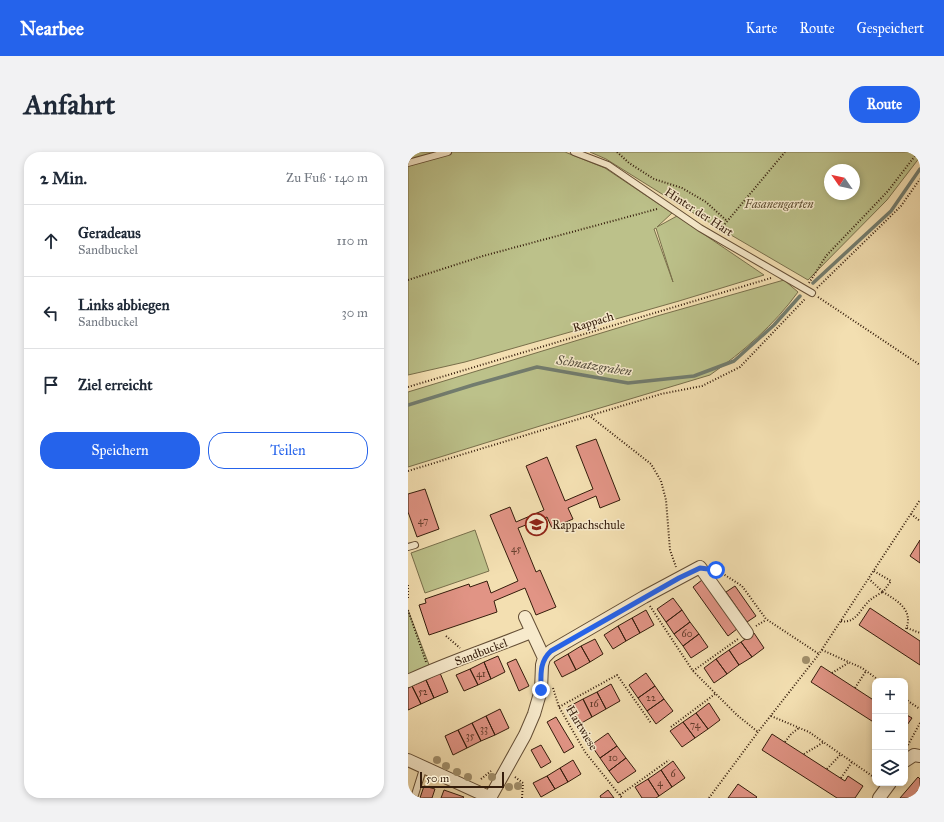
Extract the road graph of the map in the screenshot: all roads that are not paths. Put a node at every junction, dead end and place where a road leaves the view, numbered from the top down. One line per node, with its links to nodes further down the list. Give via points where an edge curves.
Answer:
1 (448, 152): 3 (lane)
2 (574, 152): 4 (lane, Hinter der Hart, via 608,165 714,236)
3 (408, 163)
4 (812, 292)
5 (415, 545): 6 (lane)
6 (408, 547)
7 (525, 617): 8 (street)
8 (531, 632): 10 (street); 11 (street, Sandbuckel)
9 (747, 633): 10 (street, via 700,568 644,597 551,651)
10 (544, 658): 18 (street, via 541,690 534,714)
11 (408, 681)
12 (920, 756): 13 (street, via 914,755)
13 (908, 759)
14 (408, 760): 15 (street)
15 (424, 766): 17 (lane); 18 (street)
16 (888, 786): 19 (street)
17 (414, 798)
18 (490, 798)
19 (879, 798)

